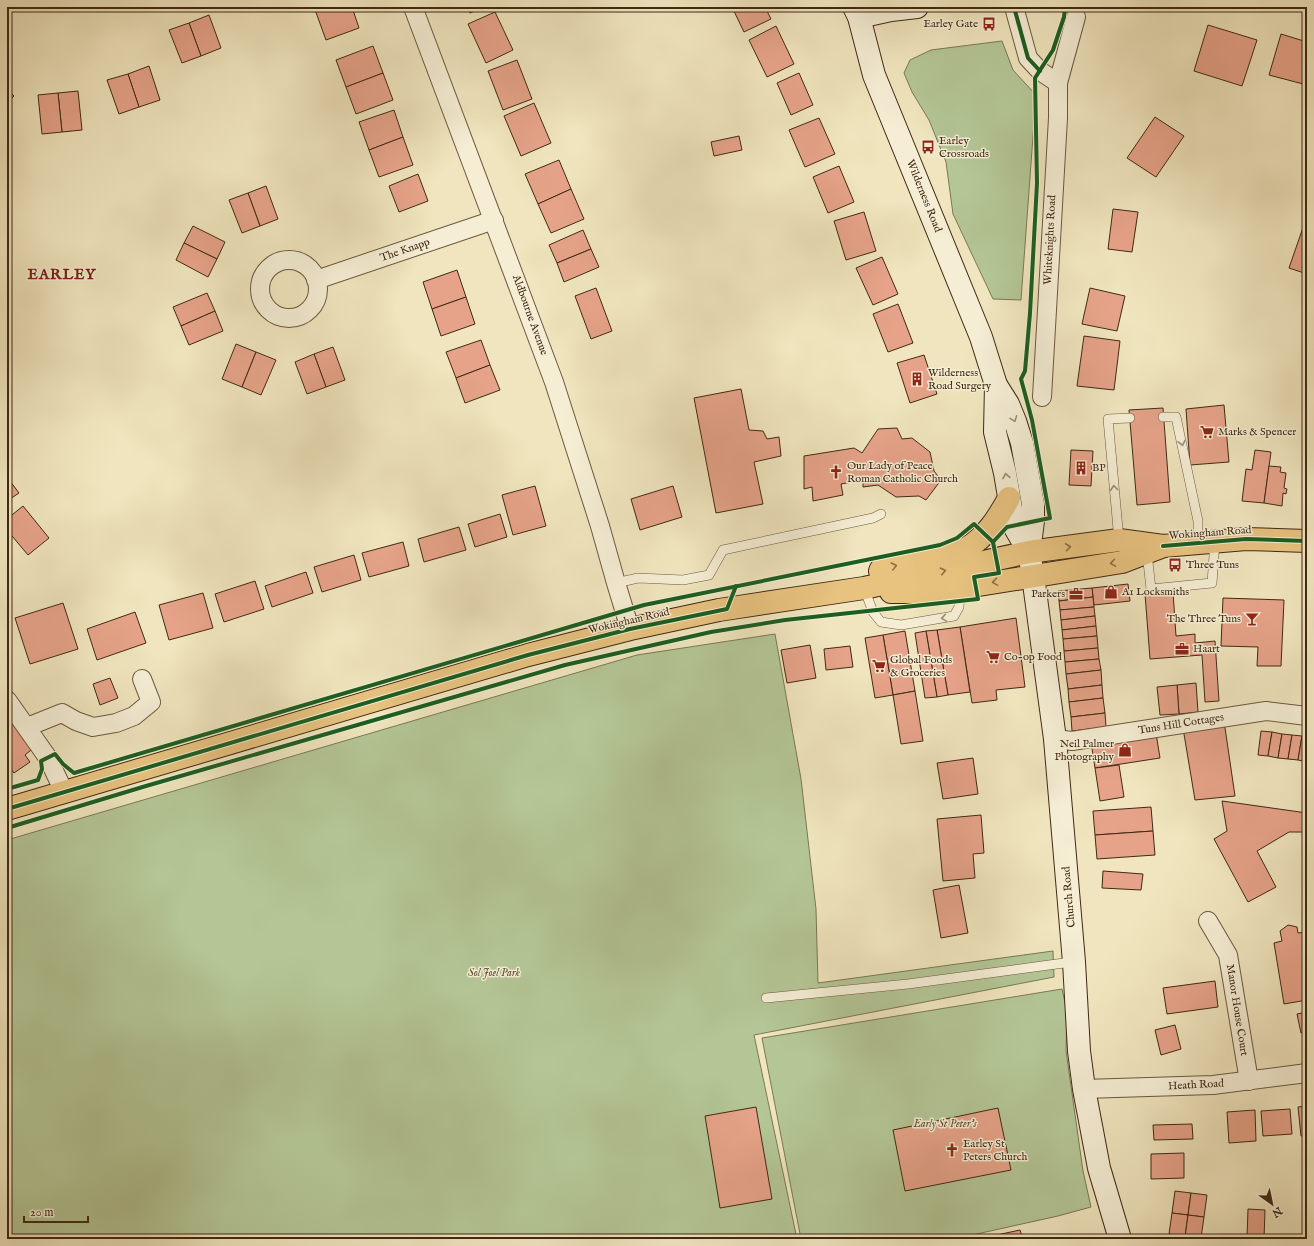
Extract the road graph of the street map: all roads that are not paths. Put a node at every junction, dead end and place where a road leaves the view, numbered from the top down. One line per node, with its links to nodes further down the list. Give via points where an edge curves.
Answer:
1 (414, 7): 7 (street, Aldbourne Avenue)
2 (917, 7): 4 (main road)
3 (1014, 7): 6 (street, via 1028,58)
4 (857, 12): 9 (main road, Wilderness Road, via 874,75 981,337)
5 (1076, 17): 6 (street, Whiteknights Road)
6 (1058, 84): 10 (street, Whiteknights Road)
7 (494, 220): 8 (street, The Knapp); 21 (street, Aldbourne Avenue, via 554,382)
8 (316, 280)
9 (996, 385): 13 (main road, Wilderness Road, one-way to 9, via 995,432); 19 (main road, Wilderness Road, one-way to 19, via 1016,421 1022,443 1033,504 1034,521)
10 (1042, 396)
11 (1163, 417): 17 (lane, one-way to 17, via 1176,417 1198,521)
12 (1130, 418): 15 (lane, one-way to 12, via 1108,419)
13 (1009, 498): 19 (main road, Wilderness Road, via 1014,526); 22 (main road, one-way to 13, via 881,569 954,552 977,542 997,520)
14 (881, 514): 21 (lane, via 873,518 723,550 709,575 683,580 638,578)
15 (1119, 540): 18 (main road, Wokingham Road); 19 (main road, Wokingham Road, one-way to 15)
16 (1307, 541): 17 (main road, Wokingham Road, via 1246,539)
17 (1207, 542): 18 (main road, Wokingham Road); 18 (lane, via 1212,583 1151,589)
18 (1155, 549): 20 (main road, Wokingham Road, one-way to 20, via 1122,562)
19 (1029, 552): 20 (main road, Church Road); 22 (main road, Wokingham Road, one-way to 19)
20 (1033, 576): 23 (main road, Wokingham Road, one-way to 23); 29 (main road, Church Road)
21 (616, 583): 24 (street, Aldbourne Avenue)
22 (864, 588): 23 (main road, Wokingham Road, via 917,592); 23 (lane, one-way to 22, via 960,607 954,616 901,625 881,622 873,612); 24 (main road, Wokingham Road, via 720,610)
23 (960, 588)
24 (630, 629): 30 (main road, Wokingham Road, via 472,671)
25 (142, 679): 28 (street, via 151,702 134,716 116,723 93,727 62,713)
26 (7, 700): 28 (street)
27 (1307, 716): 29 (street, Tuns Hill Cottages, via 1266,711 1072,741)
28 (27, 727): 30 (street, via 48,758)
29 (1055, 739): 33 (main road, Church Road)
30 (64, 792): 31 (main road, Wokingham Road)
31 (7, 809)
32 (1208, 921): 36 (street, Manor House Court, via 1228,955)
33 (1074, 962): 34 (lane, via 908,984); 37 (main road, Church Road, via 1079,1051)
34 (766, 998)
35 (1307, 1074): 36 (street, Heath Road)
36 (1249, 1081): 37 (street, Heath Road, via 1213,1085)
37 (1084, 1089): 38 (main road, Church Road, via 1099,1168)
38 (1120, 1239)

